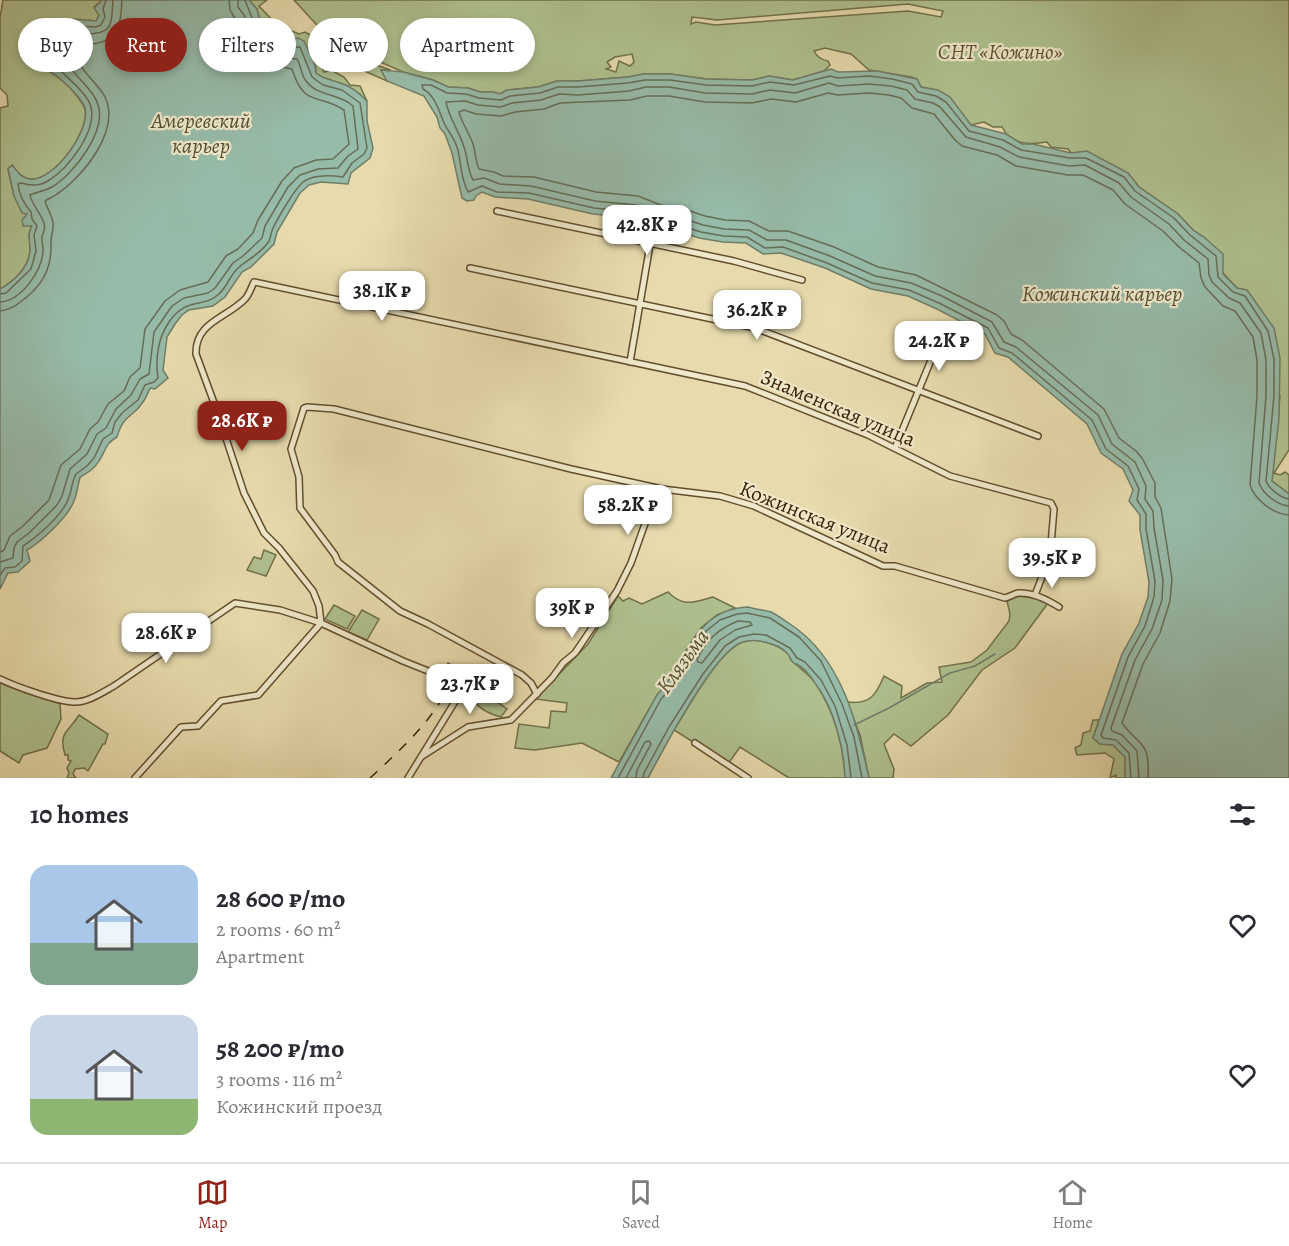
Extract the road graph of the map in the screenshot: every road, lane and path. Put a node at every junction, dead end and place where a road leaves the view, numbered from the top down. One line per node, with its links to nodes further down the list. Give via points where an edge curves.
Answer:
1 (497, 211): 2 (street)
2 (650, 245): 4 (street); 5 (street)
3 (470, 268): 5 (street)
4 (802, 279)
5 (640, 304): 7 (street); 8 (street, via 755,328)
6 (938, 344): 8 (street)
7 (630, 362): 10 (street, Знаменская улица, via 746,386); 14 (street, Знаменская улица, via 254,282 245,298 201,332 196,354 244,493 264,533 313,591)
8 (919, 391): 9 (street); 10 (street)
9 (1038, 436)
10 (895, 448): 12 (street, Знаменская улица, via 950,476 1053,505 1050,556)
11 (662, 489): 12 (street, Кожинская улица, via 720,496 754,506 883,566 895,566 1005,598 1016,593); 16 (street, via 617,591 584,642); 16 (street, Кожинская улица, via 571,470 334,409 307,407 302,411 291,450 299,477 300,508 338,562 400,611 522,675)
12 (1035, 595): 13 (street)
13 (1059, 607)
14 (321, 623): 15 (street, via 280,610 235,603 114,686 76,703); 18 (street, via 453,681 456,700); 19 (street, via 258,695 221,701 198,726 181,727)
15 (0, 679)
16 (537, 694): 18 (street, via 511,720 468,727)
17 (694, 742): 21 (street)
18 (418, 759): 20 (street)
19 (135, 778)
20 (408, 778)
21 (748, 778)

